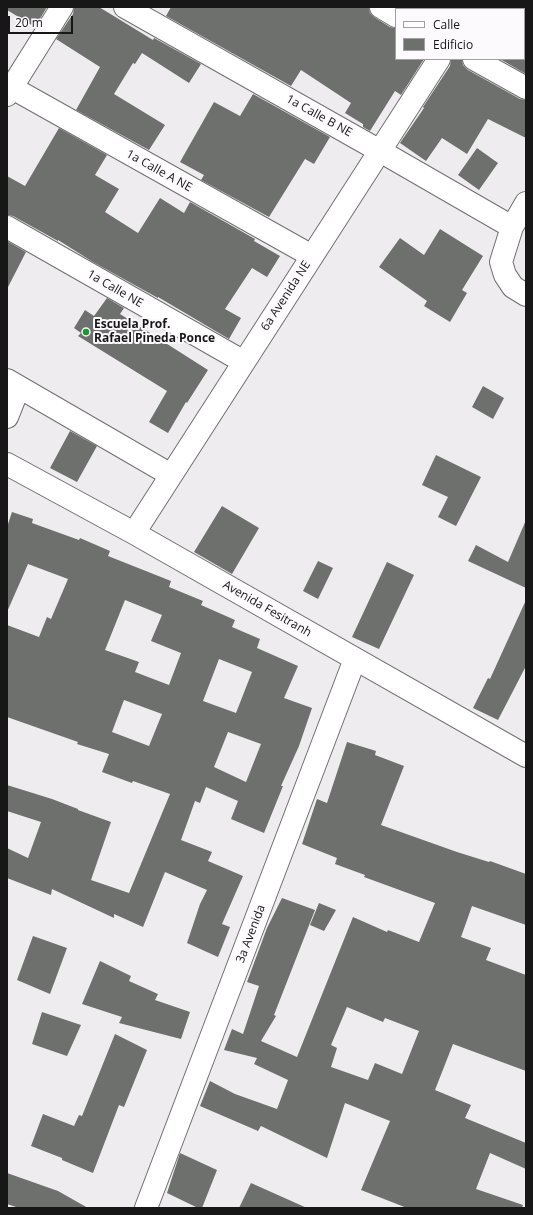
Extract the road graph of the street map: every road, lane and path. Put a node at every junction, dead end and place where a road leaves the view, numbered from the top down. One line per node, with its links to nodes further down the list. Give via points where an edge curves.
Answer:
1 (62, 7): 8 (street)
2 (125, 7): 9 (street, 1a Calle B NE)
3 (380, 7): 4 (street)
4 (395, 15)
5 (438, 60): 9 (street, 6a Avenida NE)
6 (476, 60): 7 (street)
7 (526, 88)
8 (9, 89): 13 (street, 1a Calle A NE)
9 (380, 151): 11 (street, 1a Calle B NE); 13 (street, 6a Avenida NE)
10 (526, 203): 11 (street)
11 (512, 227): 14 (street, via 501,262 505,275 513,287)
12 (7, 228): 15 (street, 1a Calle NE)
13 (312, 256): 15 (street, 6a Avenida NE)
14 (526, 295)
15 (244, 362): 19 (street, 6a Avenida NE)
16 (13, 384): 17 (street); 19 (street)
17 (7, 417)
18 (7, 464): 20 (street, Avenida Fesitranh)
19 (171, 474): 20 (street, 6a Avenida NE)
20 (134, 533): 21 (street, Avenida Fesitranh)
21 (355, 659): 22 (street, Avenida Fesitranh); 23 (street, 3a Avenida)
22 (526, 756)
23 (146, 1208)

